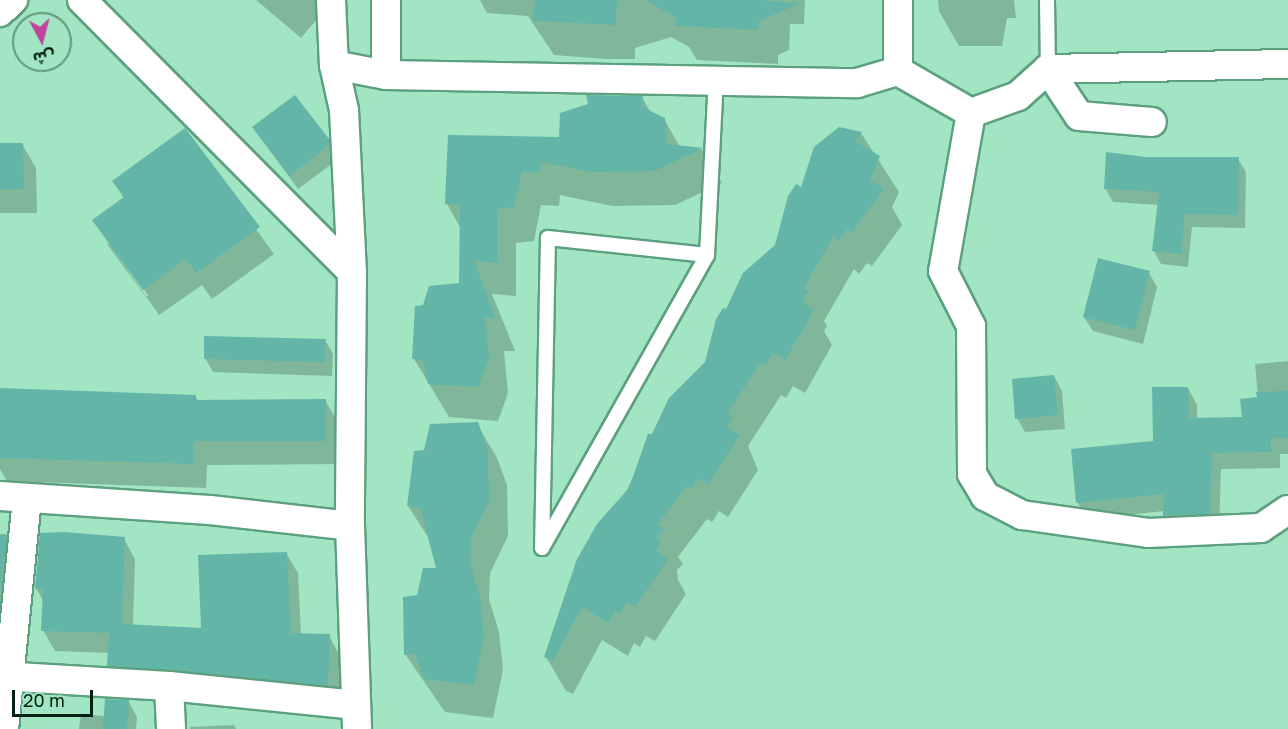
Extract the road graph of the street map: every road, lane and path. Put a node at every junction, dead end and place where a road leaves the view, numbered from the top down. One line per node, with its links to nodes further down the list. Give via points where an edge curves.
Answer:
1 (13, 0): 7 (street)
2 (82, 0): 17 (street)
3 (331, 0): 9 (street)
4 (386, 0): 12 (street)
5 (898, 0): 11 (street)
6 (1047, 0): 10 (lane)
7 (0, 12)
8 (1288, 64): 10 (street)
9 (334, 65): 12 (street); 17 (street, via 344,110)
10 (1048, 69): 14 (street, via 1018,96); 15 (street, via 1079,116)
11 (898, 71): 13 (street, via 857,83); 14 (street)
12 (386, 75): 13 (street)
13 (716, 79): 16 (lane)
14 (971, 113): 19 (street, via 943,271 971,326 972,474 985,496 1022,515 1148,532 1261,528)
15 (1152, 122)
16 (707, 255): 16 (lane, via 588,467 542,548 548,238)
17 (352, 272): 20 (street)
18 (14, 497): 20 (street, via 210,510); 21 (street)
19 (1288, 510)
20 (350, 526): 23 (street)
21 (4, 676): 22 (street); 24 (street)
22 (170, 686): 23 (street); 25 (street)
23 (356, 717)
24 (4, 729)
25 (171, 729)

